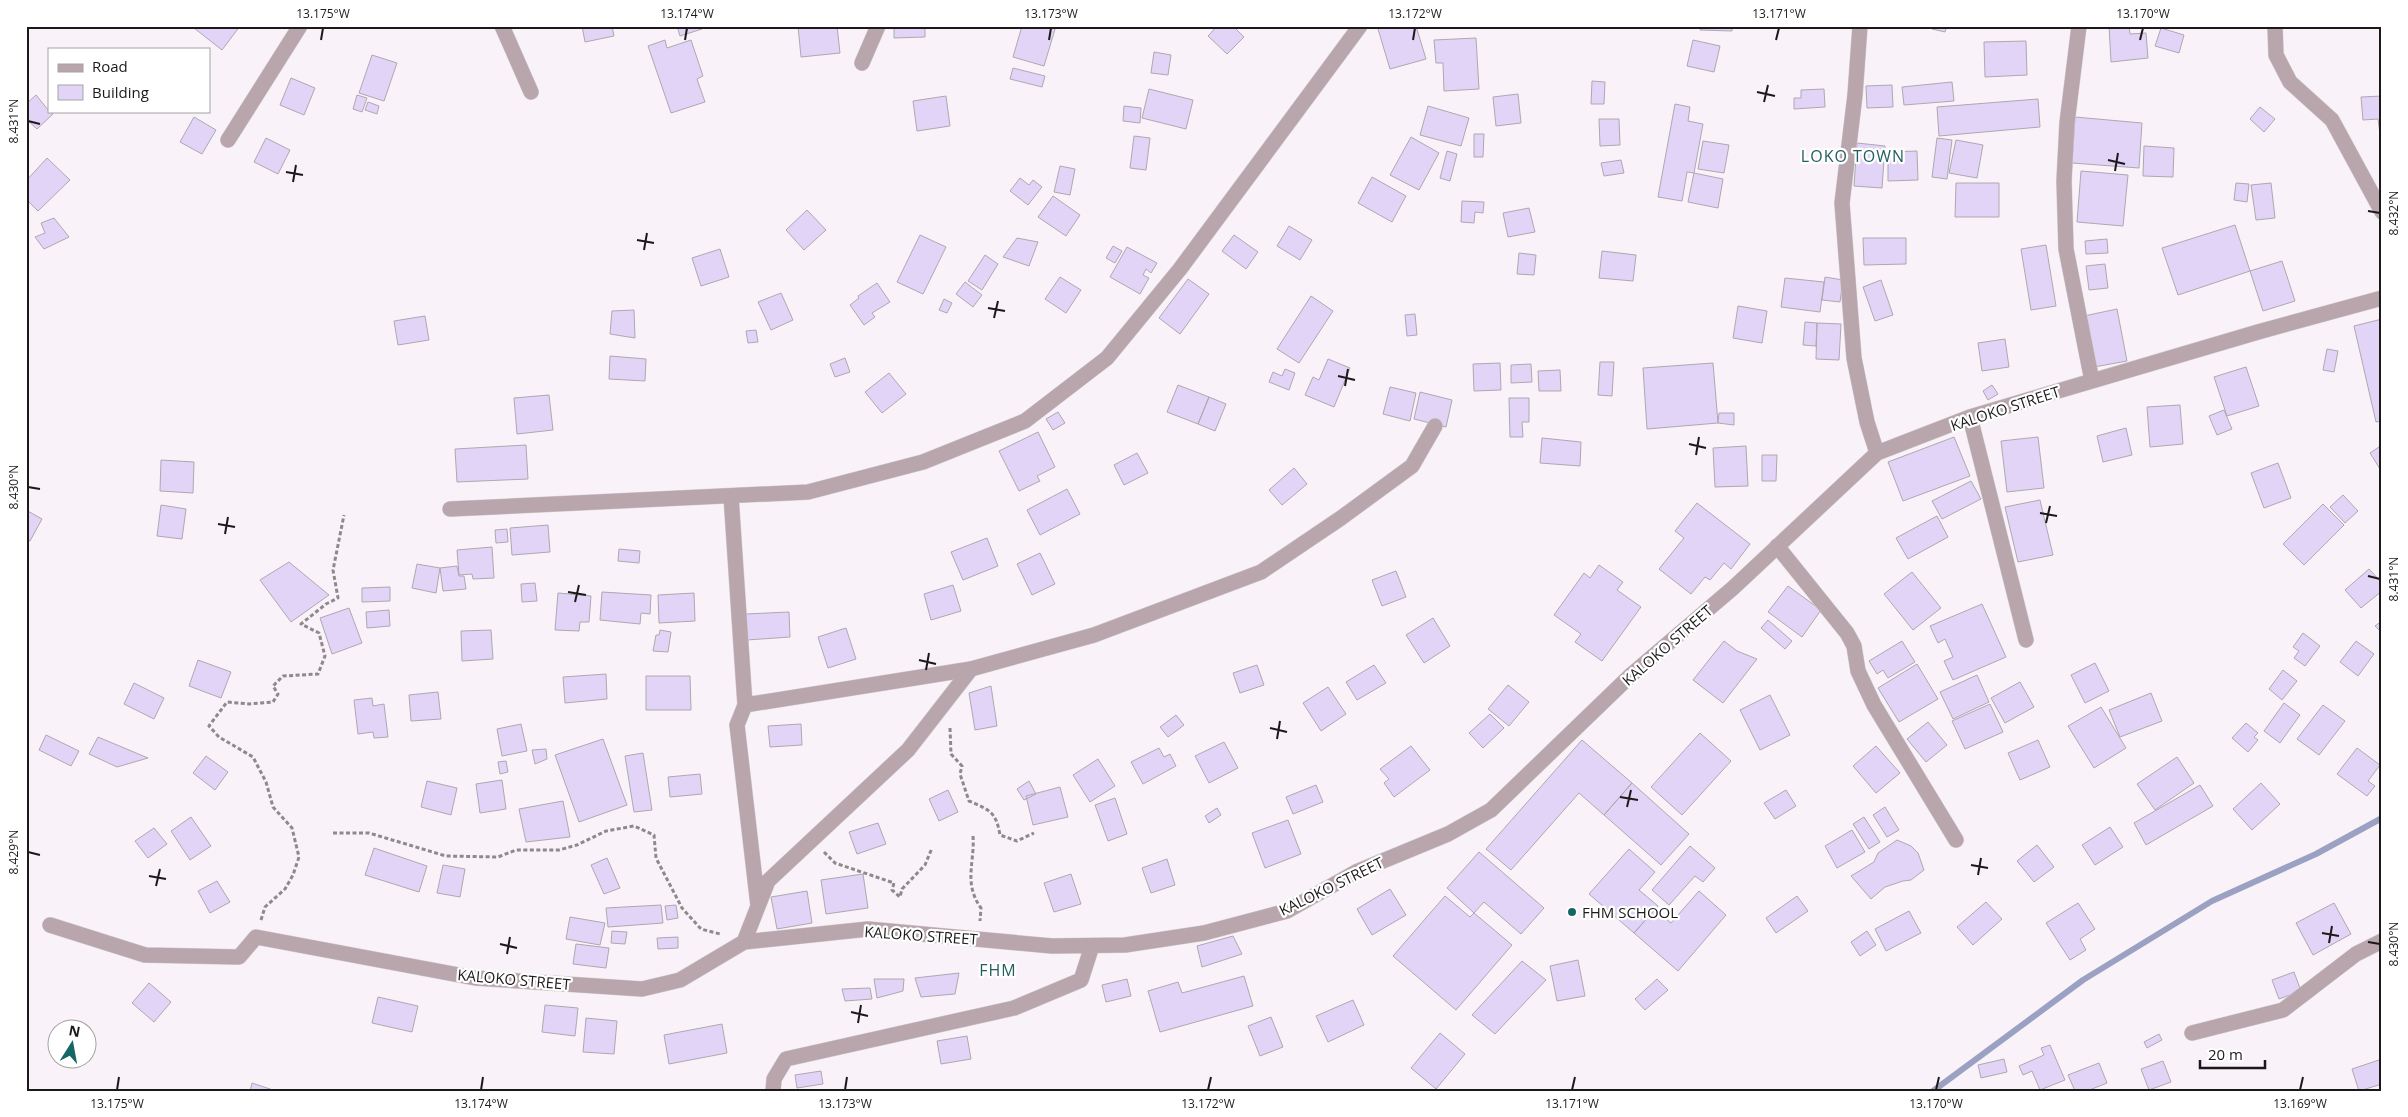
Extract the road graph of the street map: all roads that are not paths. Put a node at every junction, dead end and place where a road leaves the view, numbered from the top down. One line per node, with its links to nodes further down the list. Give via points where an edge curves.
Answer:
1 (300, 26): 10 (street)
2 (502, 26): 9 (street)
3 (878, 26): 8 (street)
4 (1360, 26): 17 (street, via 1180,269 1106,358 1026,421 923,462 808,492)
5 (1860, 26): 16 (street, via 1842,203 1854,358)
6 (2079, 26): 13 (street, via 2067,123 2066,239)
7 (2275, 26): 11 (street, via 2276,55 2290,82 2332,120)
8 (862, 63)
9 (531, 92)
10 (228, 140)
11 (2382, 212)
12 (2382, 298): 13 (street, KALOKO STREET)
13 (2092, 380): 14 (street, KALOKO STREET)
14 (1970, 417): 16 (street, KALOKO STREET); 20 (street)
15 (1435, 426): 21 (street, via 1412,466 1261,572 1094,635)
16 (1877, 453): 19 (street, KALOKO STREET)
17 (731, 496): 18 (street); 22 (street)
18 (450, 509)
19 (1777, 546): 23 (street, via 1847,633 1854,646 1858,671 1874,705); 28 (street, KALOKO STREET, via 1631,675 1490,810 1448,834 1356,872 1287,911 1204,933 1125,945)
20 (2026, 640)
21 (971, 668): 22 (street); 24 (street, via 908,750 768,881)
22 (745, 705): 24 (street, via 738,725)
23 (1956, 840)
24 (758, 906): 27 (street)
25 (50, 925): 27 (street, KALOKO STREET, via 145,955 239,957 256,937 475,978 642,989 680,980)
26 (2382, 941): 29 (street, via 2356,954 2282,1010)
27 (744, 942): 28 (street, KALOKO STREET, via 868,929 1052,946)
28 (1092, 946): 30 (street, via 1081,980 1014,1008 786,1059 774,1079)
29 (2192, 1033)
30 (773, 1091)

